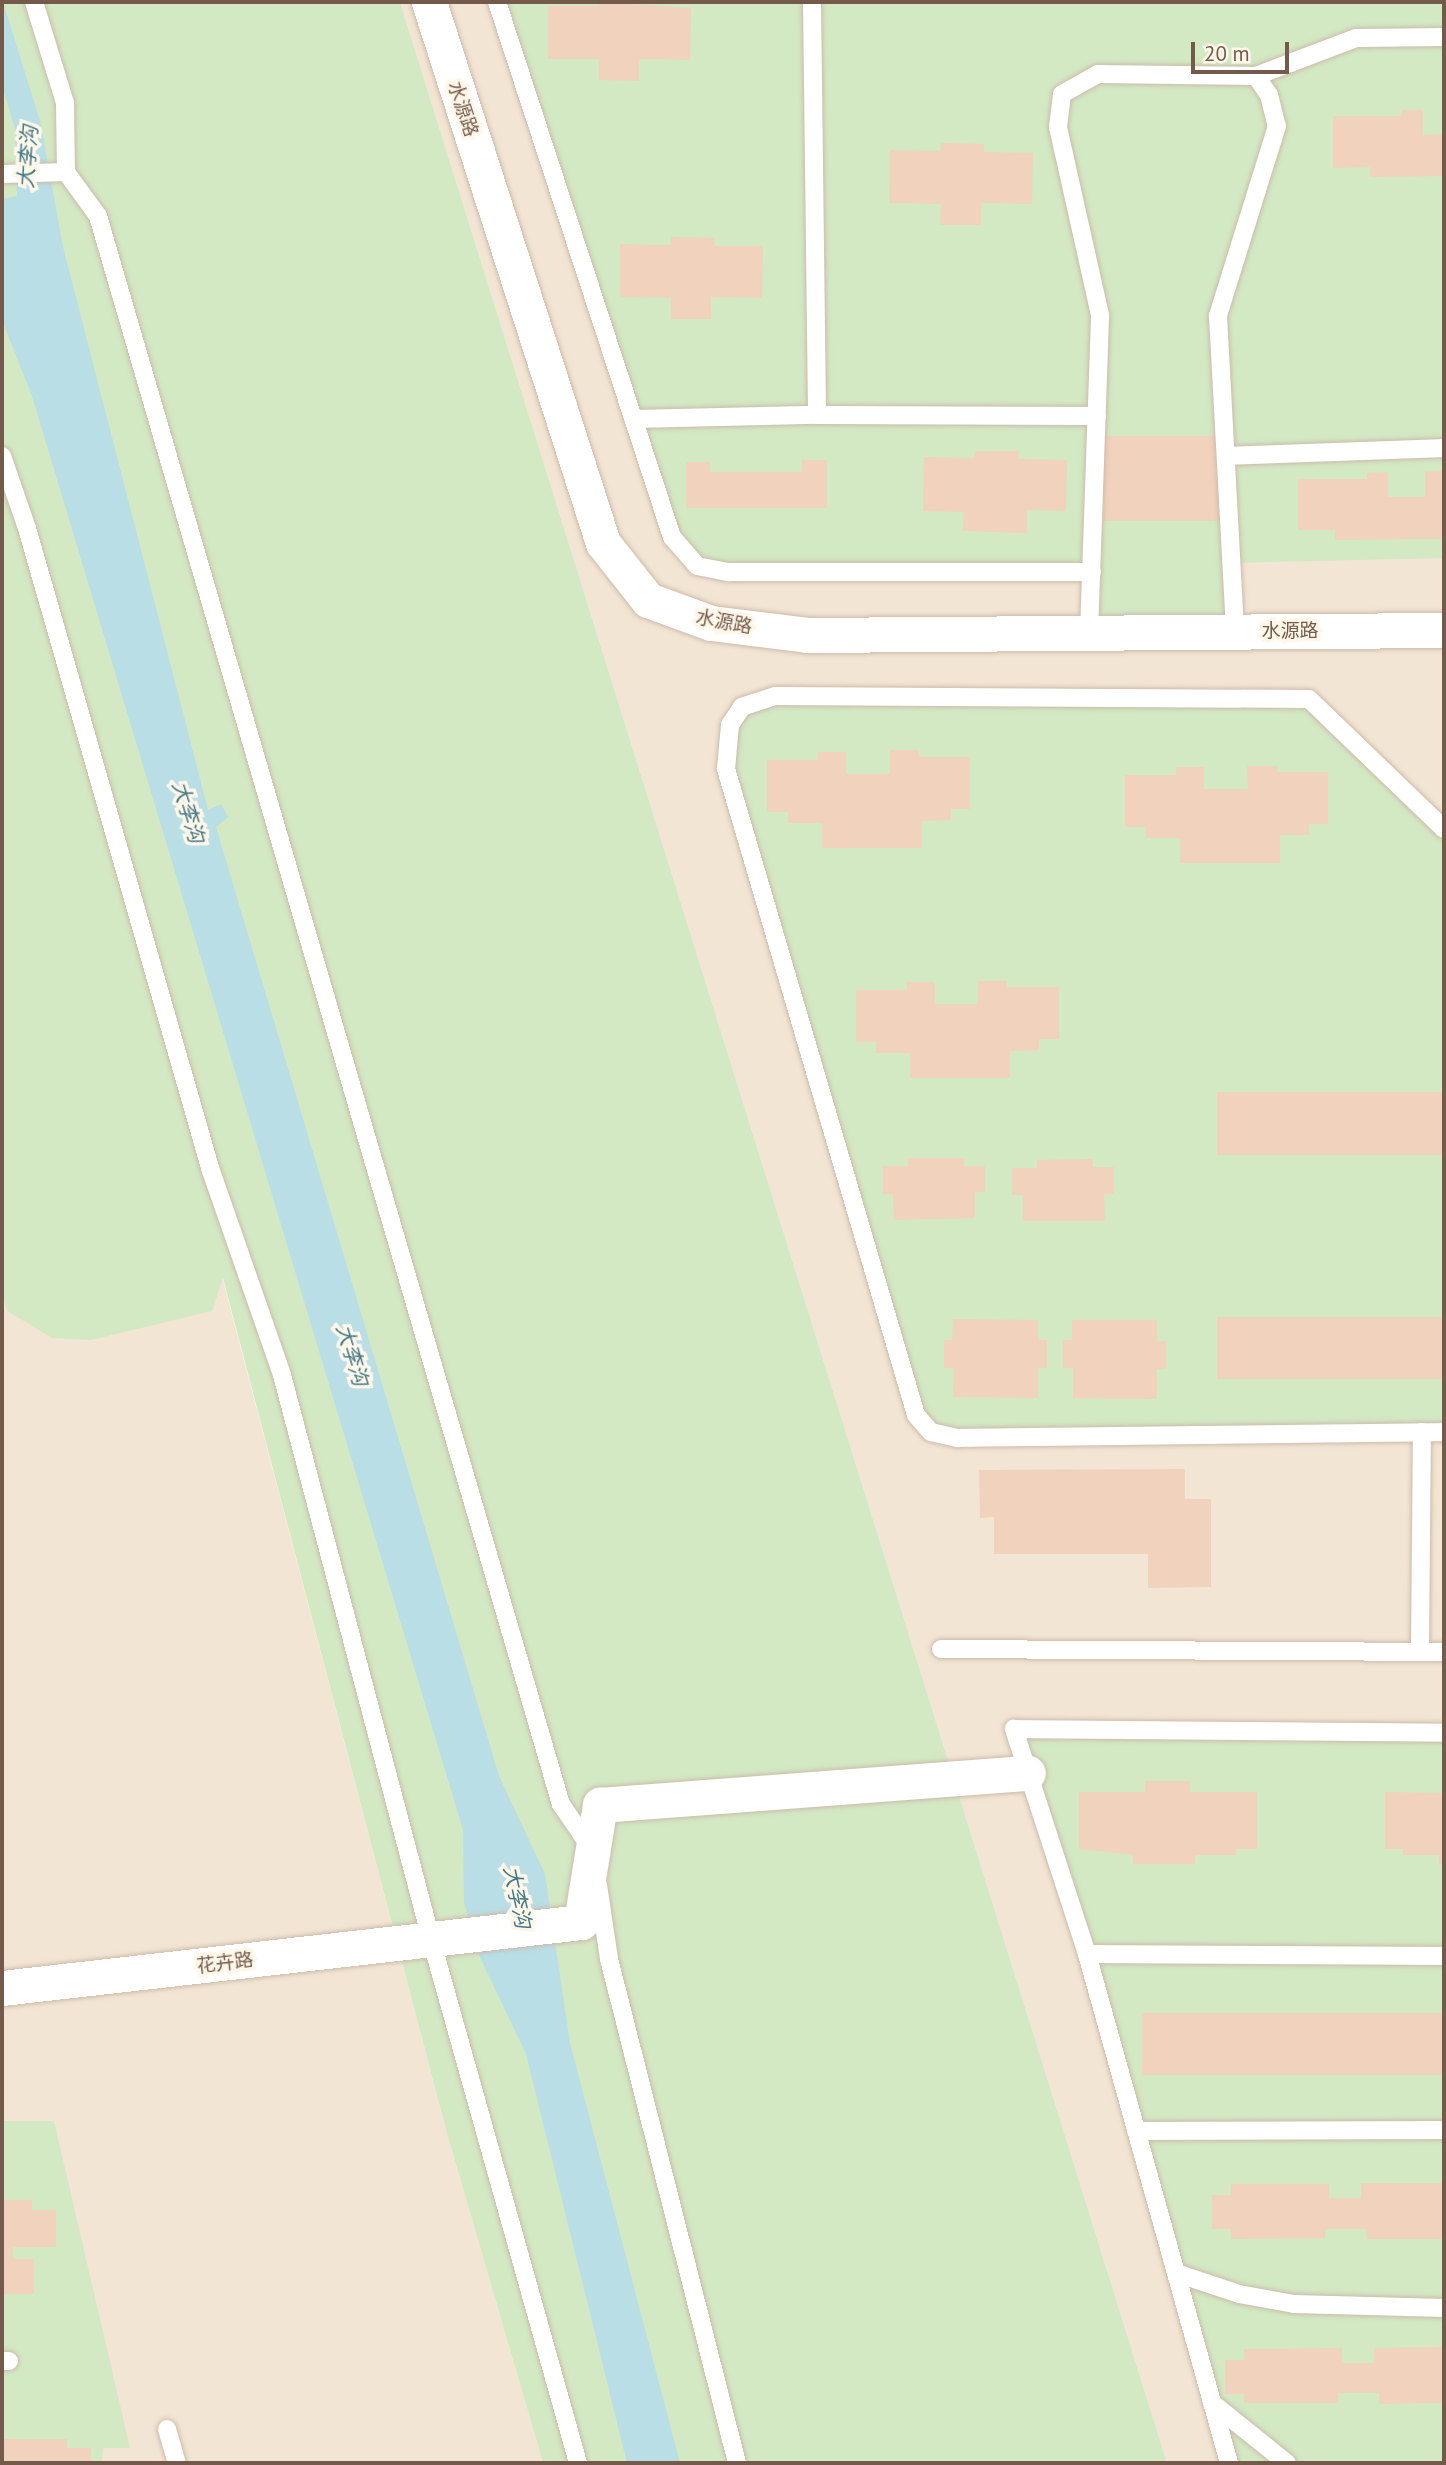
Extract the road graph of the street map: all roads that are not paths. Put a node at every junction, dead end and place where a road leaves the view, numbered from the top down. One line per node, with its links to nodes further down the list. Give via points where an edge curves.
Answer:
1 (34, 2): 7 (lane, via 65,103)
2 (429, 2): 18 (street, 水源路, via 603,543 648,600 712,623 807,635)
3 (497, 2): 11 (lane)
4 (812, 2): 9 (lane)
5 (1444, 37): 6 (lane, via 1356,38)
6 (1255, 76): 10 (lane, via 1098,74 1062,94 1058,127 1100,315); 14 (lane, via 1269,95 1277,125 1218,316)
7 (60, 172): 8 (lane); 27 (lane, via 98,216 561,1804)
8 (3, 175)
9 (817, 415): 10 (lane); 11 (lane)
10 (1097, 416): 15 (lane)
11 (634, 419): 15 (lane, via 673,537 697,566 729,572)
12 (1444, 448): 14 (lane)
13 (2, 456): 28 (lane, via 210,1168 282,1375)
14 (1226, 456): 17 (lane)
15 (1092, 572): 18 (lane)
16 (1444, 630): 17 (street, 水源路)
17 (1235, 632): 18 (street, 水源路)
18 (1089, 633)
19 (1444, 829): 20 (lane, via 1309,699 775,696 742,707 730,725 726,769 916,1415 931,1432 958,1438)
20 (1422, 1432): 21 (lane); 23 (lane)
21 (1444, 1432)
22 (941, 1649): 23 (lane)
23 (1420, 1651): 24 (lane)
24 (1444, 1651)
25 (1444, 1733): 26 (lane, via 1014,1729)
26 (1028, 1773): 27 (street, via 600,1805); 29 (lane)
27 (593, 1850): 28 (street, 花卉路, via 581,1922); 40 (lane, via 609,1959)
28 (440, 1938): 31 (street, 花卉路); 39 (lane)
29 (1087, 1954): 30 (lane); 33 (lane)
30 (1444, 1956)
31 (2, 1988)
32 (1444, 2130): 33 (lane)
33 (1136, 2131): 34 (lane)
34 (1176, 2273): 35 (lane, via 1239,2294 1294,2304); 36 (lane)
35 (1444, 2308)
36 (1212, 2403): 41 (lane); 42 (lane)
37 (167, 2430): 38 (lane)
38 (177, 2463)
39 (578, 2463)
40 (737, 2463)
41 (1229, 2463)
42 (1287, 2463)

